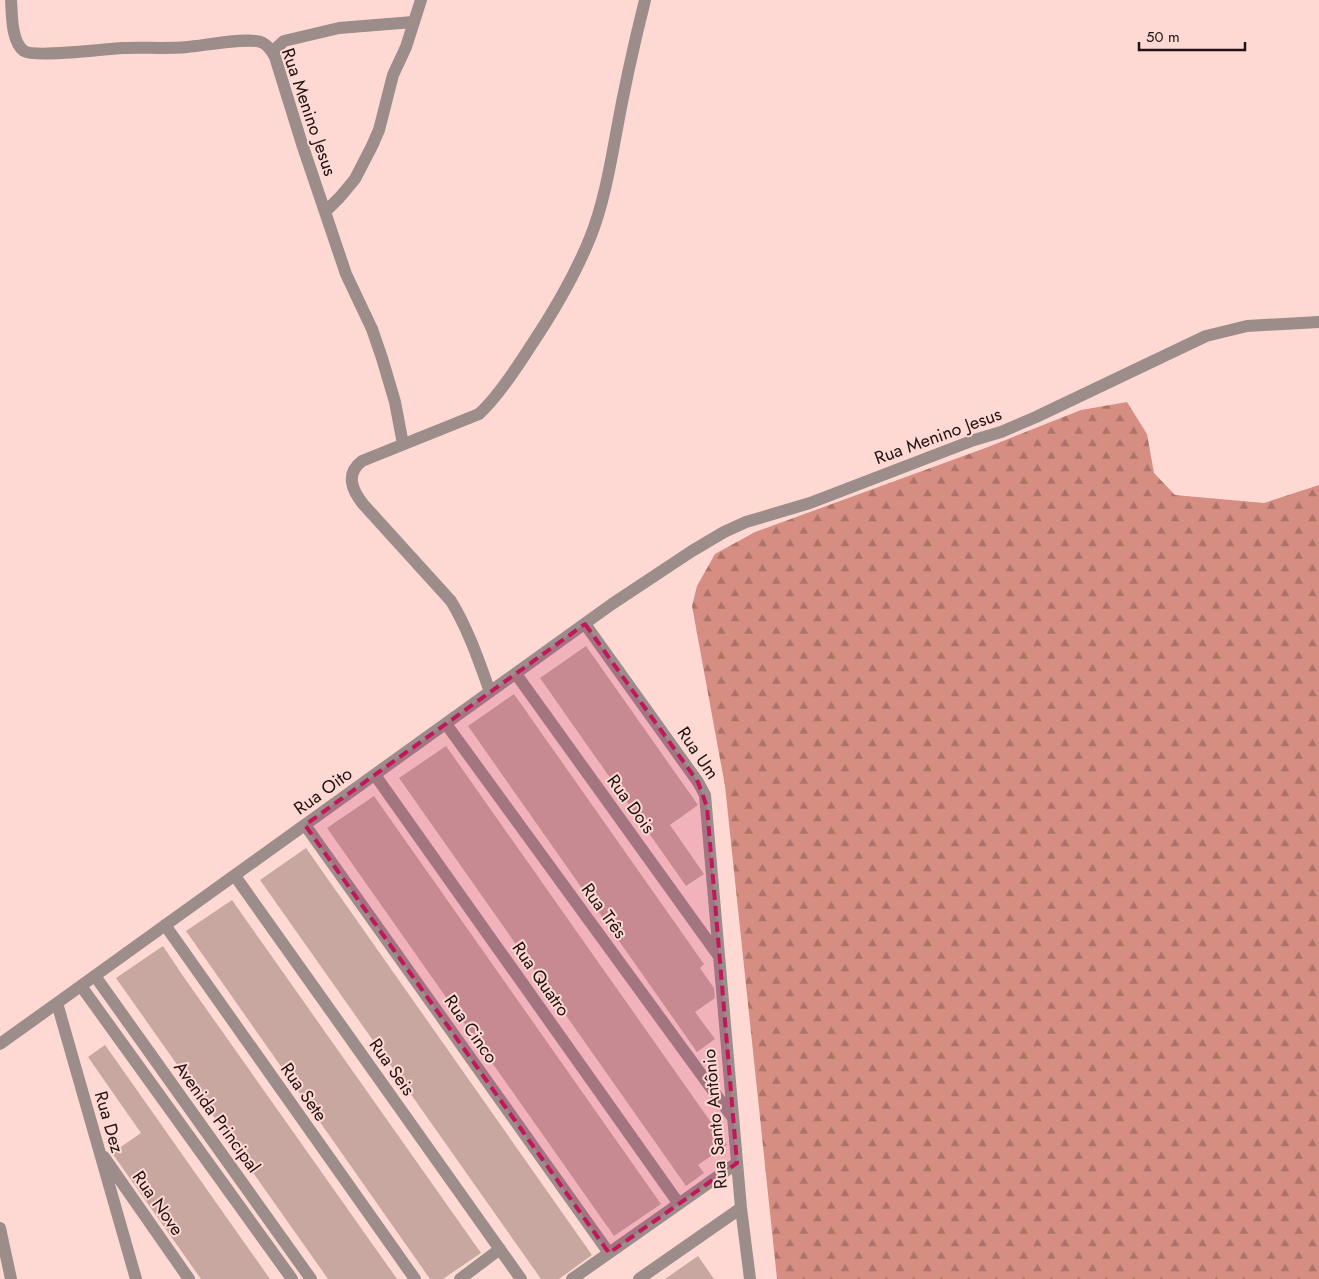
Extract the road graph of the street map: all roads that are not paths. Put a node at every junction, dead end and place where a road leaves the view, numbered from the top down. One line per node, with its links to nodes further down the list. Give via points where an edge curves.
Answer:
1 (11, 0): 5 (street, Rua Menino Jesus, via 15,37 22,50 30,53 188,47 241,41 260,41)
2 (421, 0): 4 (street)
3 (645, 0): 8 (street, via 610,171 591,237 548,320 484,409 470,418)
4 (413, 22): 5 (street, via 339,28 284,41); 6 (street, via 372,146 354,179)
5 (272, 52): 6 (street, Rua Menino Jesus)
6 (325, 212): 8 (street, Rua Menino Jesus, via 346,274 382,358)
7 (1319, 322): 9 (street, Rua Menino Jesus, via 1247,326 1206,336 1001,432 810,503 746,522 638,585)
8 (403, 444): 11 (street, via 357,465 351,475 354,491 374,518 451,601 475,650)
9 (586, 624): 10 (street, Rua Oito); 17 (street, Rua Um, via 705,795)
10 (516, 674): 11 (street, Rua Oito); 17 (street, Rua Dois)
11 (490, 692): 12 (street, Rua Oito)
12 (446, 724): 13 (street, Rua Oito); 22 (street, Rua Três)
13 (375, 775): 14 (street, Rua Oito); 25 (street, Rua Quatro)
14 (305, 825): 15 (street, Rua Oito); 29 (street, Rua Cinco)
15 (235, 876): 16 (street, Rua Oito); 28 (street, Rua Seis)
16 (166, 925): 18 (street, Rua Oito); 35 (street, Rua Sete)
17 (718, 955): 22 (street, Rua Santo Antônio)
18 (95, 976): 19 (street, Rua Oito); 34 (street, Avenida Principal)
19 (81, 986): 20 (street); 33 (street, Avenida Principal)
20 (57, 1003): 21 (street); 23 (street, Rua Dez)
21 (0, 1044)
22 (733, 1118): 24 (street, Rua Santo Antônio)
23 (97, 1146): 31 (street, Rua Dez); 32 (street, Rua Nove)
24 (737, 1163): 25 (street); 26 (street, Rua Santo Antônio)
25 (679, 1204): 29 (street)
26 (741, 1208): 39 (street); 40 (street, Rua Santo Antônio)
27 (0, 1228): 30 (street)
28 (500, 1250): 36 (street); 37 (street, Rua Seis)
29 (608, 1253): 38 (street)
30 (11, 1279)
31 (136, 1279)
32 (189, 1279)
33 (292, 1279)
34 (311, 1279)
35 (415, 1279)
36 (460, 1279)
37 (521, 1279)
38 (572, 1279)
39 (639, 1279)
40 (750, 1279)

